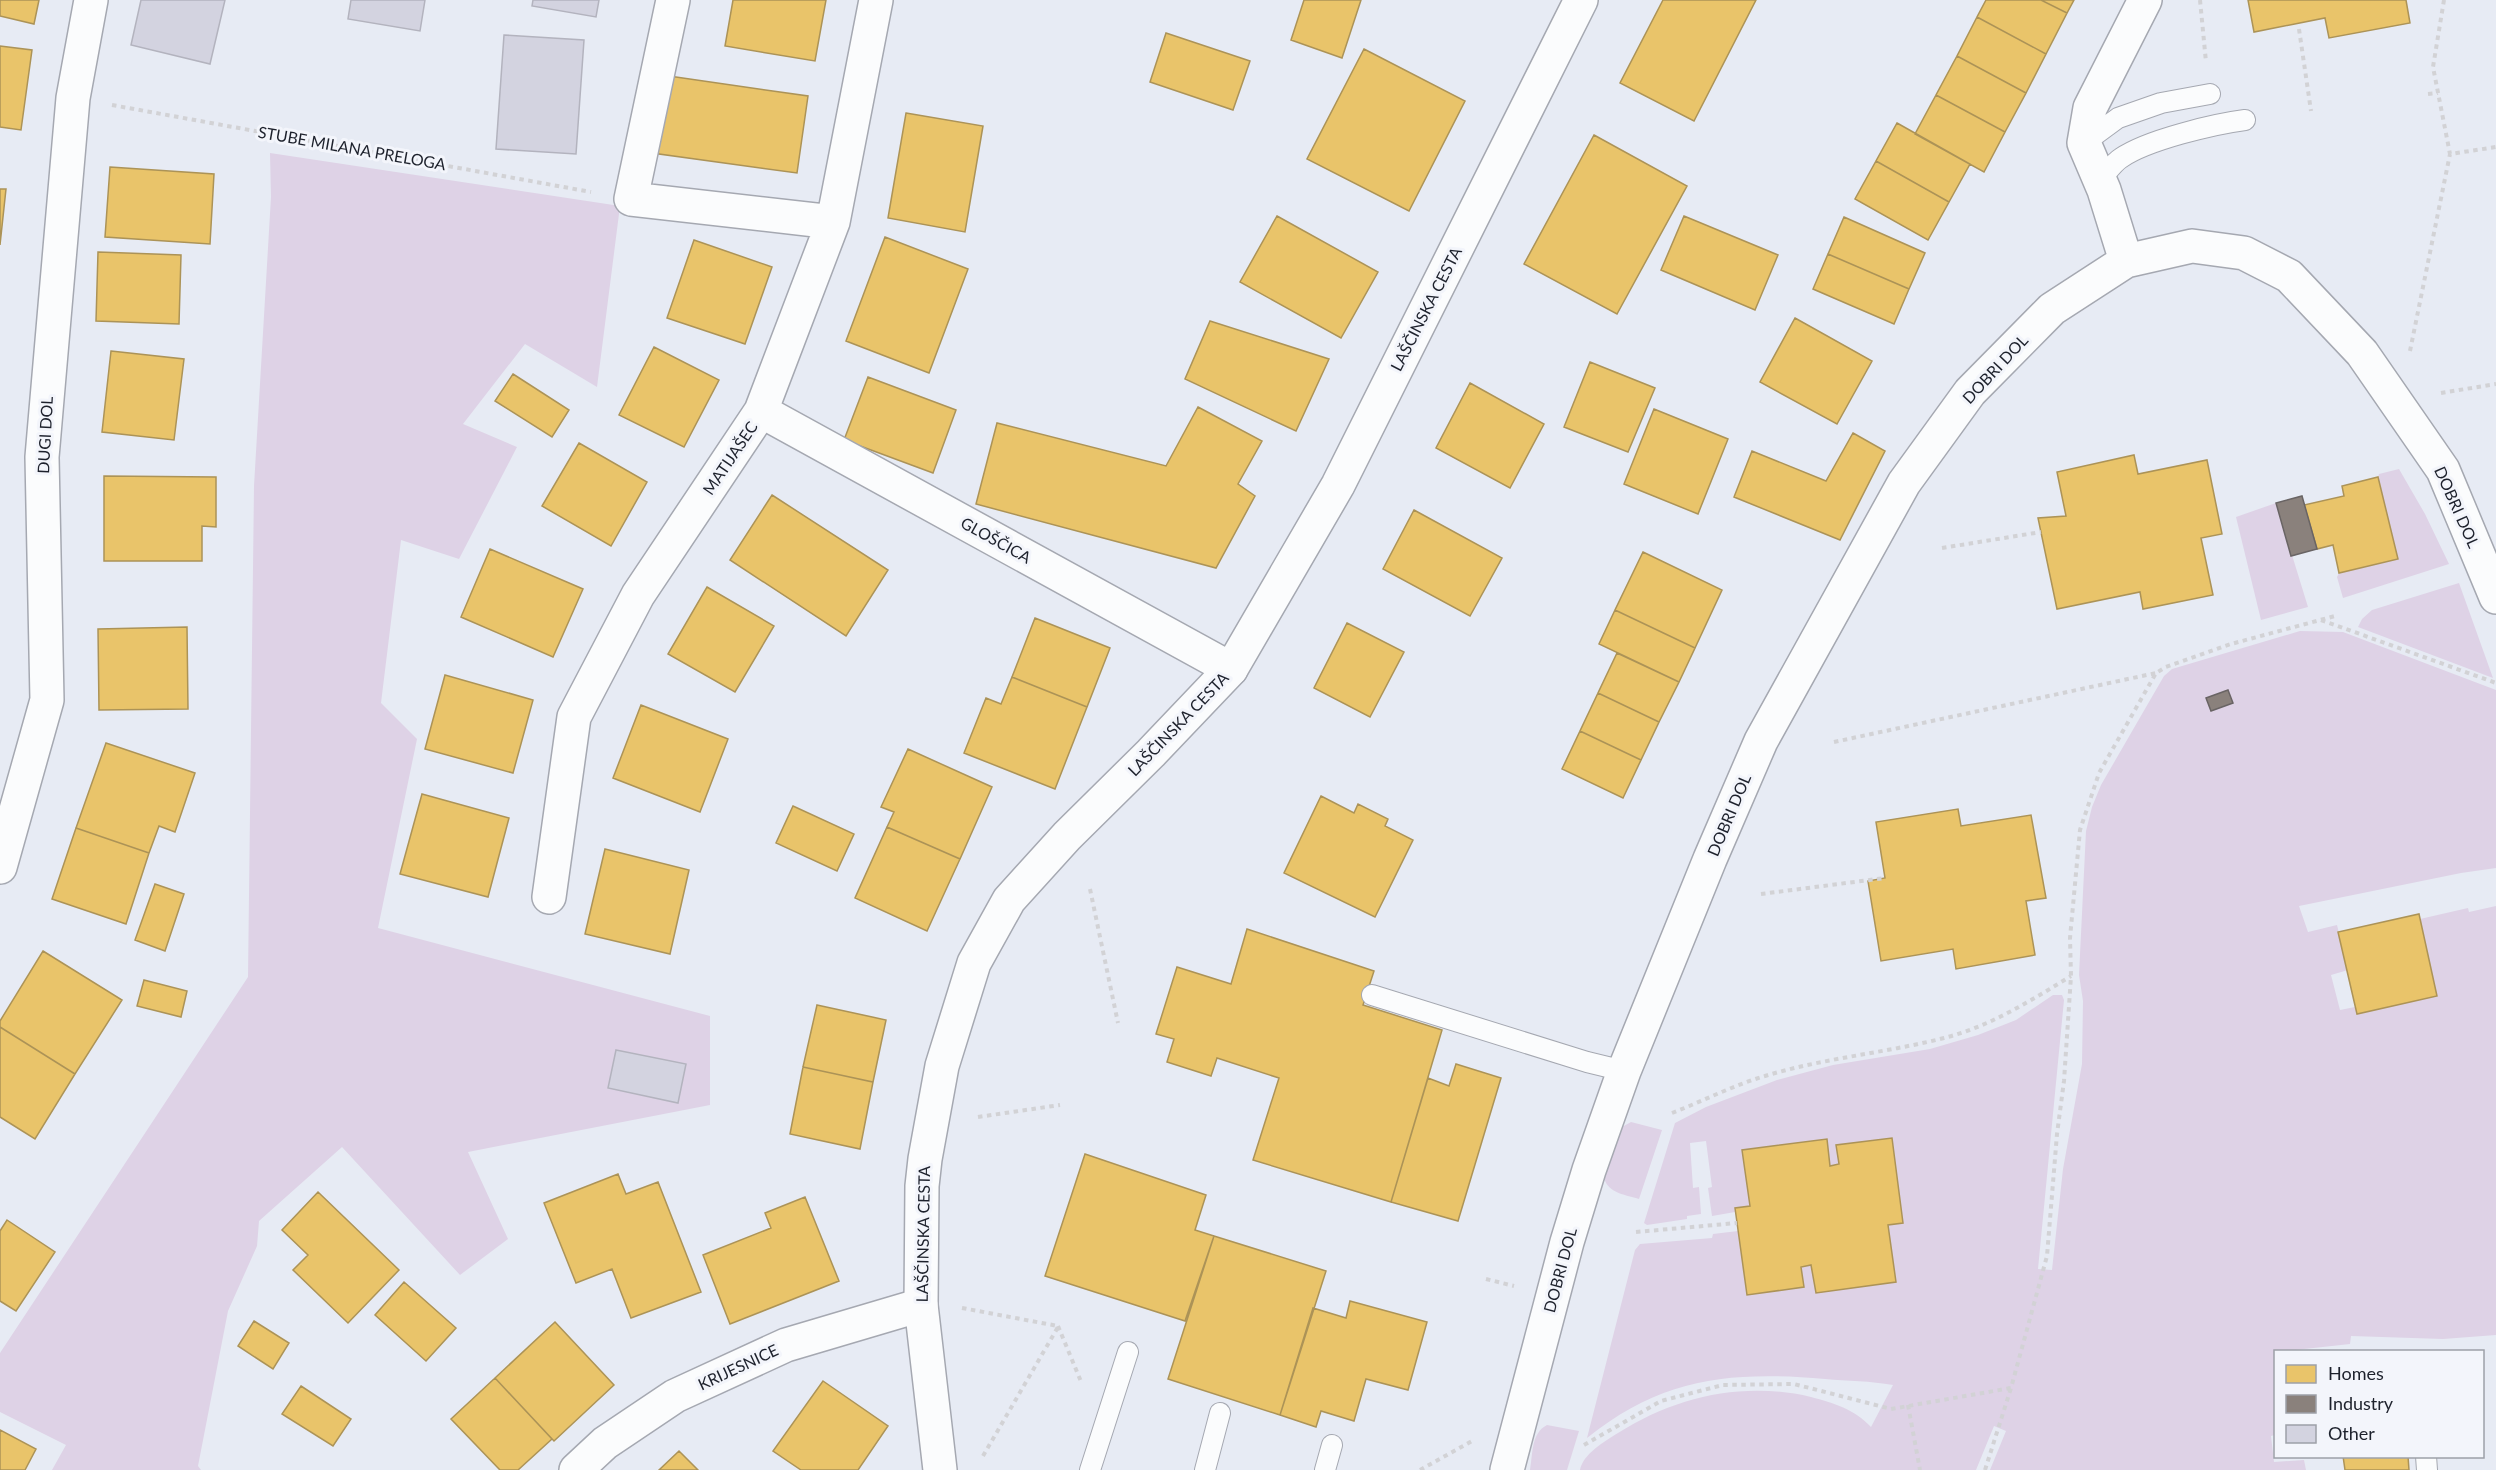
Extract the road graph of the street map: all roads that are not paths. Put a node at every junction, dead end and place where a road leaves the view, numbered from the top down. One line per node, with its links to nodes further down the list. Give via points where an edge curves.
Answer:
1 (91, 0): 15 (street, DUGI DOL, via 73,98 42,457 47,700)
2 (673, 0): 10 (street, via 631,199)
3 (876, 0): 10 (street, MATIJAŠEC)
4 (1581, 0): 14 (street, LAŠČINSKA CESTA, via 1338,485)
5 (2145, 0): 8 (street, via 2090,108)
6 (2210, 93): 8 (lane, via 2161,102 2118,118)
7 (2245, 120): 9 (lane, via 2160,140 2121,158)
8 (2084, 143): 9 (street)
9 (2099, 182): 11 (street)
10 (833, 222): 12 (street, MATIJAŠEC)
11 (2126, 261): 13 (street, DOBRI DOL, via 2192,246 2244,253 2289,276 2362,353 2442,470); 18 (street, DOBRI DOL, via 2052,309 1970,392 1904,483 1761,741)
12 (761, 411): 14 (street, GLOŠČICA); 16 (street, MATIJAŠEC, via 638,595 574,717)
13 (2496, 597)
14 (1231, 669): 19 (street, LAŠČINSKA CESTA, via 1009,900 974,963 942,1066 925,1159)
15 (0, 867)
16 (549, 897)
17 (1372, 996): 18 (lane)
18 (1624, 1071): 28 (street, DOBRI DOL, via 1567,1242)
19 (921, 1305): 23 (street, KRIJESNICE, via 786,1345 675,1396 605,1443); 24 (street, LAŠČINSKA CESTA)
20 (1128, 1352): 25 (lane)
21 (1220, 1413): 26 (lane)
22 (1332, 1445): 27 (lane)
23 (576, 1470)
24 (940, 1470)
25 (1090, 1470)
26 (1205, 1470)
27 (1325, 1470)
28 (1508, 1470)

